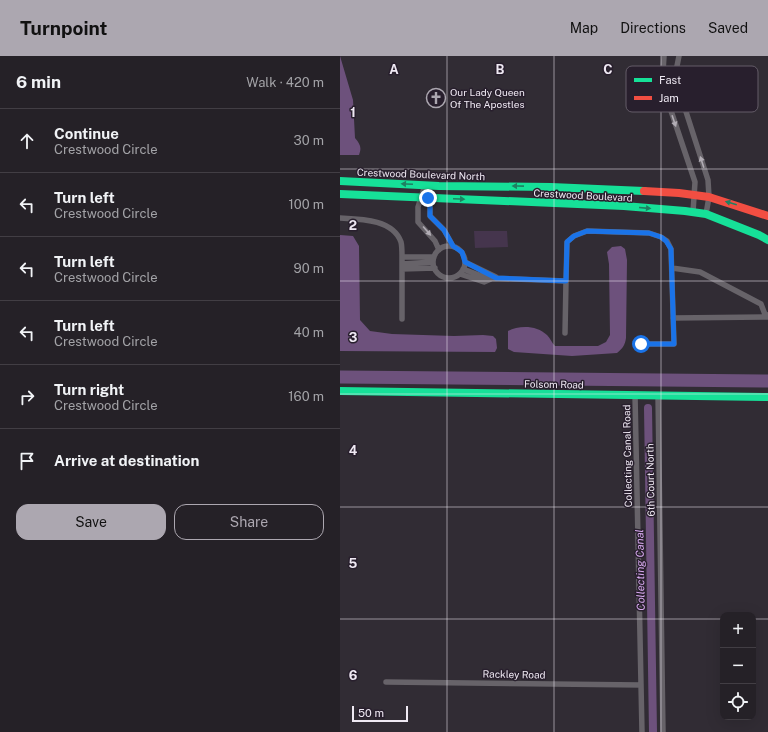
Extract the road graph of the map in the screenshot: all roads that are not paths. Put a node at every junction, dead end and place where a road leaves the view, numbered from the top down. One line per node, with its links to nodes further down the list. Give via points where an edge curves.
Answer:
1 (664, 56): 3 (street, one-way to 3)
2 (679, 56): 4 (street, one-way to 2)
3 (663, 66)
4 (677, 66)
5 (671, 112): 11 (street, one-way to 11, via 695,182)
6 (686, 112): 13 (street, one-way to 6, via 708,180)
7 (340, 181): 8 (main road, Crestwood Boulevard North, one-way to 7)
8 (425, 185): 9 (main road, Crestwood Boulevard North); 12 (street)
9 (502, 186): 11 (main road, Crestwood Boulevard, one-way to 9, via 631,190)
10 (340, 194): 12 (main road, Crestwood Boulevard)
11 (695, 195): 13 (main road, Crestwood Boulevard); 14 (street)
12 (424, 197): 14 (main road, Crestwood Boulevard, one-way to 14, via 624,206); 19 (street, via 430,207 430,216 444,230); 20 (street, one-way to 20, via 418,207 418,222 435,241)
13 (709, 197): 15 (street); 16 (main road, Crestwood Boulevard, one-way to 13)
14 (693, 212): 15 (main road, Crestwood Boulevard)
15 (706, 214): 18 (main road, Crestwood Boulevard)
16 (768, 216)
17 (340, 218): 21 (street, via 386,225 396,233 401,242)
18 (768, 240)
19 (453, 246): 20 (street); 23 (street, via 462,252)
20 (439, 250): 22 (street)
21 (402, 258): 22 (street); 24 (street)
22 (434, 262): 24 (street); 26 (street, via 441,275 445,277 451,278)
23 (465, 262): 26 (street); 27 (street)
24 (402, 266): 31 (street)
25 (672, 268): 28 (street, via 671,249 661,237 649,233 587,231 567,242); 29 (street, via 700,272 761,304); 30 (street)
26 (461, 271): 27 (street)
27 (496, 278): 28 (street)
28 (566, 281): 32 (street)
29 (768, 316): 30 (street)
30 (673, 318): 33 (street, via 674,344)
31 (402, 319)
32 (565, 333)
33 (641, 344)
34 (340, 391): 35 (main road, Folsom Road)
35 (635, 395): 36 (main road, Folsom Road); 39 (street, Collecting Canal Road)
36 (658, 395): 37 (main road, Folsom Road); 41 (street, 6th Court North)
37 (768, 397)
38 (386, 682): 39 (street, Rackley Road)
39 (641, 684): 40 (street, Collecting Canal Road)
40 (642, 732)
41 (663, 732)

